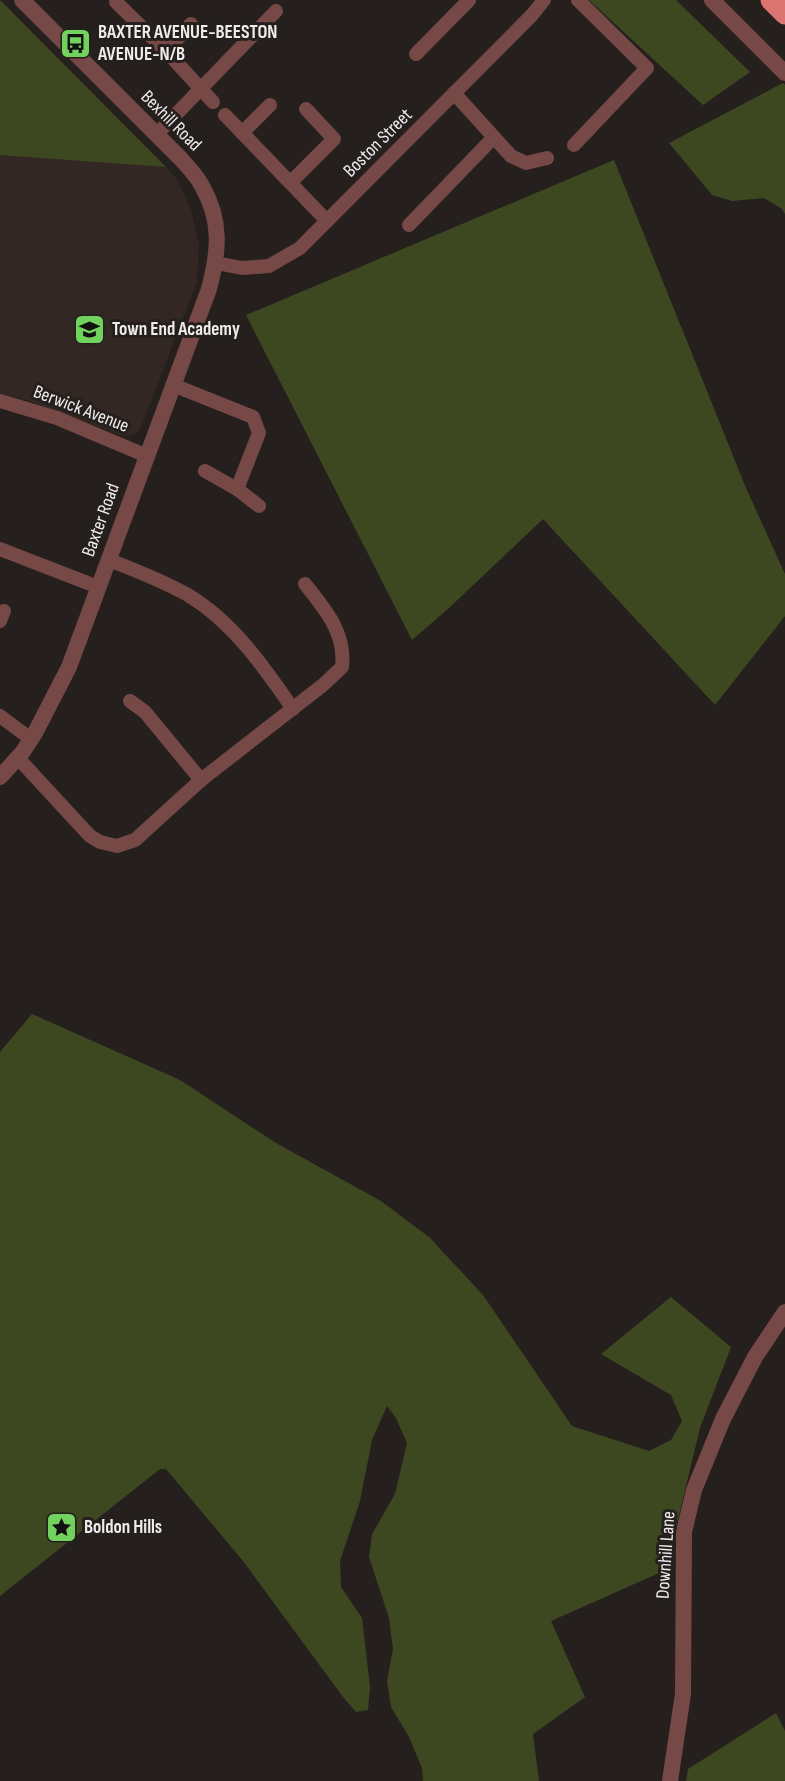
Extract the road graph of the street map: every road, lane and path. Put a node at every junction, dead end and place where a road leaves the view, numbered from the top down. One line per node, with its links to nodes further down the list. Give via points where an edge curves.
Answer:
1 (469, 0): 12 (street)
2 (544, 0): 15 (street, Boston Street)
3 (578, 0): 23 (street, via 647,68)
4 (712, 0): 13 (street)
5 (771, 0): 9 (highway)
6 (28, 2): 21 (street, Bexhill Road)
7 (116, 2): 11 (street)
8 (276, 11): 14 (street)
9 (785, 14)
10 (191, 24): 11 (street)
11 (166, 51): 14 (street)
12 (416, 54)
13 (785, 73)
14 (201, 89): 16 (street); 21 (street)
15 (454, 93): 22 (street); 26 (street, Boston Street)
16 (213, 102)
17 (270, 105): 20 (street)
18 (306, 109): 25 (street, via 334,139)
19 (225, 115): 20 (street)
20 (242, 133): 25 (street)
21 (156, 135): 28 (street, Bexhill Road, via 201,183 218,233)
22 (494, 137): 24 (street, via 511,156 526,163); 27 (street)
23 (573, 145)
24 (547, 158)
25 (290, 183): 26 (street)
26 (327, 221): 28 (street, Boston Street, via 300,248 270,266 242,268)
27 (409, 225)
28 (216, 263): 29 (street, Baxter Road)
29 (173, 385): 31 (street, Baxter Road); 33 (street, via 253,417 259,433)
30 (0, 401): 31 (street, Berwick Avenue, via 57,418)
31 (147, 456): 36 (street, Baxter Road)
32 (205, 471): 33 (street)
33 (237, 489): 34 (street)
34 (259, 506)
35 (0, 549): 38 (street)
36 (109, 559): 38 (street, Baxter Road); 40 (street, via 176,589 212,612 256,657)
37 (304, 584): 40 (street, via 328,612 344,653 342,667)
38 (99, 587): 42 (street, Baxter Road, via 69,667)
39 (130, 701): 45 (street, via 145,712)
40 (293, 709): 45 (street)
41 (0, 716): 42 (street)
42 (31, 739): 43 (street, Baxter Road)
43 (17, 757): 44 (street, Baxter Road); 45 (street, via 90,836 117,846 135,840)
44 (0, 777)
45 (201, 780)
46 (785, 1312): 47 (street, Downhill Lane, via 723,1419 694,1490 684,1532 683,1694)
47 (670, 1781)

